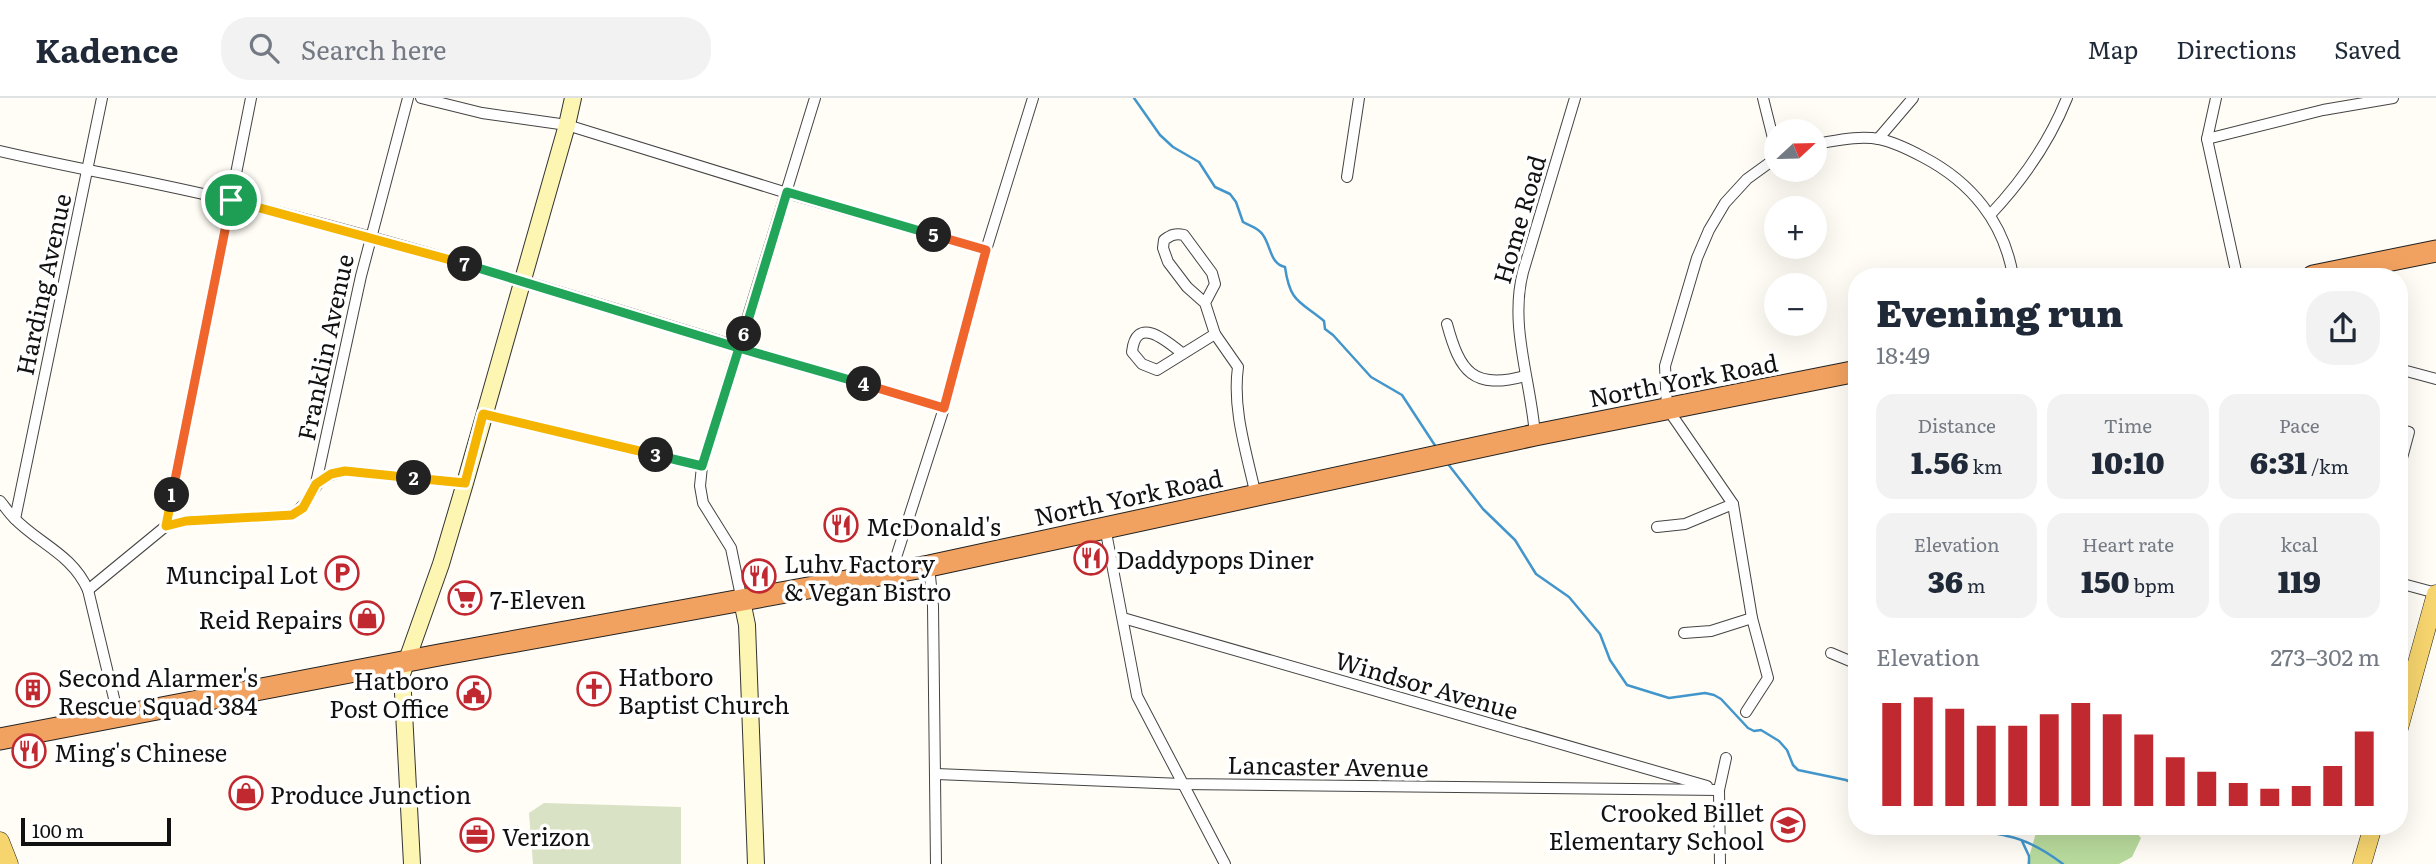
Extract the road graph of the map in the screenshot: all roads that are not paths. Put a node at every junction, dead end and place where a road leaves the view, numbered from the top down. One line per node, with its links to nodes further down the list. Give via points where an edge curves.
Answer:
1 (102, 98): 24 (street, Harding Avenue)
2 (251, 98): 27 (street)
3 (408, 98): 29 (street, Franklin Avenue)
4 (421, 98): 18 (street, via 482,113)
5 (573, 98): 18 (street)
6 (815, 98): 26 (street)
7 (1033, 98): 30 (street)
8 (1359, 98): 25 (street)
9 (1574, 98): 43 (street, Home Road, via 1519,287)
10 (1763, 98): 17 (street)
11 (1913, 98): 19 (street)
12 (2067, 98): 28 (street, via 2037,157)
13 (2216, 98): 20 (street)
14 (2326, 98): 16 (street)
15 (2393, 98): 16 (street)
16 (2323, 110): 20 (street)
17 (1768, 119)
18 (567, 125): 26 (street); 35 (street)
19 (1878, 139): 21 (street); 28 (street, via 1942,167 1969,188)
20 (2207, 139): 33 (street)
21 (1827, 142)
22 (0, 151): 24 (street)
23 (1764, 167): 46 (street, via 1725,203 1697,258 1665,366)
24 (87, 172): 27 (street); 55 (street, Harding Avenue)
25 (1347, 177)
26 (787, 192): 30 (street); 39 (street)
27 (231, 200): 29 (street); 56 (street)
28 (1990, 215): 32 (street)
29 (370, 237): 35 (street); 51 (street, Franklin Avenue)
30 (986, 250): 45 (street)
31 (2436, 251): 34 (highway)
32 (2011, 268)
33 (2235, 268)
34 (2369, 268)
35 (522, 280): 39 (street); 47 (street)
36 (1205, 303): 36 (street, via 1168,262 1163,248 1169,236 1184,235 1212,272 1214,284); 38 (street)
37 (1447, 324): 43 (street, via 1459,358 1477,378 1494,383)
38 (1215, 334): 40 (street); 52 (street, via 1238,367 1237,409)
39 (739, 348): 45 (street); 49 (street)
40 (1182, 354): 40 (street, via 1157,370 1142,364 1132,352 1133,343 1147,332 1156,334)
41 (2408, 371): 44 (street)
42 (1848, 373): 46 (highway, North York Road)
43 (1525, 376): 48 (street, Home Road)
44 (2436, 379)
45 (944, 408): 60 (street)
46 (1667, 408): 48 (highway, North York Road); 54 (street)
47 (483, 414): 49 (street); 50 (street)
48 (1535, 435): 52 (highway, North York Road)
49 (702, 466): 64 (street, via 703,503 732,548)
50 (465, 483): 51 (street, via 345,471); 70 (street)
51 (316, 484): 56 (street, via 303,508 292,515)
52 (1256, 496): 57 (highway, North York Road)
53 (0, 501): 55 (street)
54 (1733, 504): 58 (street, via 1685,524); 66 (street)
55 (15, 519): 62 (street, via 72,564)
56 (166, 526): 62 (street)
57 (1105, 527): 59 (highway, North York Road); 65 (street)
58 (1657, 527)
59 (929, 566): 60 (highway, North York Road); 76 (street)
60 (891, 573): 64 (highway, North York Road)
61 (2408, 585): 63 (street)
62 (88, 590): 73 (street)
63 (2436, 593): 71 (main road)
64 (742, 601): 70 (highway, North York Road); 83 (street, via 748,632)
65 (1123, 618): 77 (street, via 1137,696); 78 (street, Windsor Avenue)
66 (1752, 618): 67 (street, via 1711,631); 72 (street, via 1768,678)
67 (1684, 633)
68 (1831, 653): 69 (street)
69 (1848, 660)
70 (407, 661): 73 (highway, North York Road); 82 (street, via 402,674)
71 (2408, 695)
72 (1746, 712)
73 (118, 715): 74 (highway, North York Road)
74 (0, 739)
75 (1726, 758): 78 (street)
76 (936, 774): 77 (street, Lancaster Avenue); 84 (street)
77 (1182, 784): 78 (street, Lancaster Avenue); 85 (street)
78 (1719, 790): 86 (street)
79 (2370, 835): 87 (main road)
80 (0, 841): 81 (main road)
81 (9, 864)
82 (412, 864)
83 (756, 864)
84 (936, 864)
85 (1225, 864)
86 (1720, 864)
87 (2362, 864)

